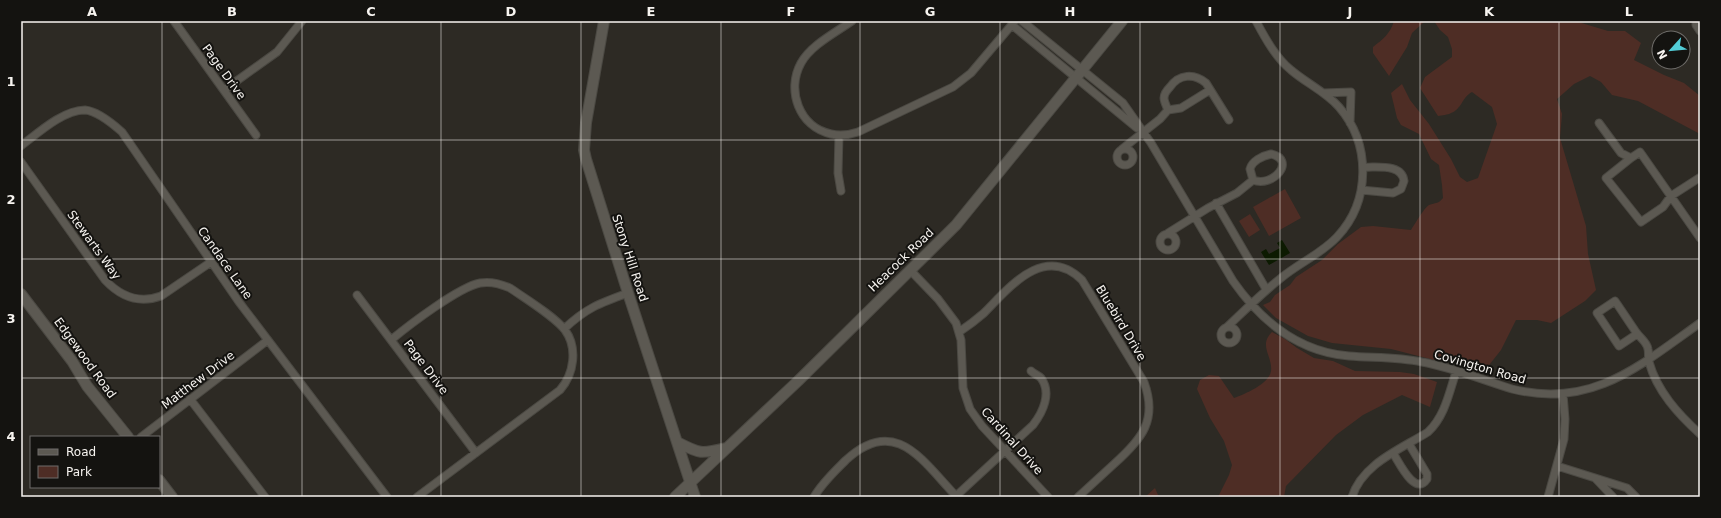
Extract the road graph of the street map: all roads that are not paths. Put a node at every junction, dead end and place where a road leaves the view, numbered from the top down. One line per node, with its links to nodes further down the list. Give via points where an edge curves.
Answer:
1 (174, 21): 13 (street, Page Drive)
2 (302, 21): 13 (street, via 277,52)
3 (604, 21): 40 (main road, Stony Hill Road, via 586,123 584,150 590,177)
4 (852, 21): 22 (street, via 807,55 798,70 794,85 796,101 809,122 822,131)
5 (1022, 21): 11 (street, Covington Road)
6 (1122, 21): 11 (main road, Heacock Road)
7 (1256, 21): 15 (street, via 1283,63)
8 (1696, 21): 10 (street)
9 (1014, 23): 12 (street, Covington Road); 22 (street, via 971,73 953,87 872,127)
10 (1700, 31)
11 (1082, 70): 12 (main road, Heacock Road); 20 (street, Covington Road, via 1123,103)
12 (1076, 79): 20 (street, Covington Road); 38 (main road, Heacock Road, via 970,210)
13 (224, 90): 21 (street, Page Drive)
14 (1210, 90): 16 (street, via 1181,108); 16 (street, via 1201,79 1181,77 1166,92 1164,98); 17 (street)
15 (1323, 93): 19 (street, via 1338,106); 19 (street, via 1351,92)
16 (1168, 110): 20 (street)
17 (1229, 120)
18 (1600, 122): 25 (street, via 1621,153)
19 (1350, 123): 27 (street, via 1359,142)
20 (1144, 133): 24 (street); 34 (street, Covington Road)
21 (256, 135)
22 (839, 135): 31 (street, via 838,173)
23 (21, 146): 37 (street, Candace Lane, via 64,115 86,110 109,120 122,132)
24 (1122, 149)
25 (1630, 158): 32 (street, via 1640,152); 32 (street, via 1606,178 1641,222 1663,208)
26 (21, 162): 37 (street, Stewarts Way, via 105,280 118,293 135,300 157,298)
27 (1363, 167): 30 (street); 30 (street, via 1396,169 1402,173 1404,181 1401,189 1393,192)
28 (1700, 179): 32 (street)
29 (1253, 180): 29 (street, via 1250,170 1254,162 1270,154 1280,159 1282,167 1277,175 1262,182); 33 (street, via 1243,189)
30 (1361, 190): 39 (street, via 1350,220 1336,238)
31 (841, 191)
32 (1672, 196): 36 (street)
33 (1216, 204): 34 (street); 39 (street)
34 (1195, 217): 35 (street); 43 (street, Covington Road)
35 (1168, 233)
36 (1699, 234)
37 (211, 262): 49 (street, Candace Lane)
38 (910, 270): 47 (street, Cardinal Drive, via 950,314); 61 (main road, Heacock Road)
39 (1266, 289): 43 (street)
40 (628, 293): 46 (street, via 592,306); 59 (main road, Stony Hill Road)
41 (21, 294): 57 (main road, Edgewood Road, via 68,356 87,386)
42 (357, 295): 50 (street, Page Drive)
43 (1250, 305): 45 (street); 53 (street, Covington Road, via 1282,332 1318,349 1349,356 1402,358)
44 (1700, 323): 51 (street, Covington Road)
45 (1227, 327)
46 (564, 329): 50 (street, via 510,288 487,282 462,290); 63 (street, via 570,342 573,360 565,384 553,396)
47 (959, 332): 62 (street, Cardinal Drive, via 963,352 963,388 970,409); 78 (street, Bluebird Drive, via 1028,272 1057,267 1072,272 1082,280 1144,382 1150,411 1137,442)
48 (1637, 334): 48 (street, via 1615,301 1597,313 1619,346); 51 (street, via 1649,350)
49 (268, 340): 55 (street, Matthew Drive); 71 (street, Candace Lane)
50 (391, 340): 63 (street, Page Drive)
51 (1648, 360): 54 (street, Covington Road, via 1620,378 1586,390); 56 (street, via 1663,392 1682,419)
52 (1031, 372): 62 (street, via 1044,383 1044,407 1033,425)
53 (1456, 372): 54 (street, Covington Road, via 1526,393); 60 (street, via 1439,420 1428,432)
54 (1562, 394): 65 (street, via 1564,439)
55 (190, 399): 58 (street, Matthew Drive); 70 (street)
56 (1700, 434)
57 (127, 436)
58 (142, 436)
59 (677, 442): 61 (main road, via 703,453); 68 (main road, Stony Hill Road)
60 (1409, 444): 64 (street); 64 (street, via 1427,474 1423,484 1412,482)
61 (728, 447): 68 (main road, Heacock Road)
62 (1005, 450): 76 (street); 77 (street, Cardinal Drive)
63 (476, 453): 72 (street)
64 (1393, 453): 79 (street, via 1369,470 1359,482)
65 (1557, 466): 66 (street, via 1588,474); 80 (street)
66 (1596, 479): 81 (street); 82 (street, via 1627,488)
67 (160, 481): 69 (main road)
68 (691, 482): 73 (main road, Heacock Road); 74 (main road, Stony Hill Road)
69 (172, 497)
70 (265, 497)
71 (387, 497)
72 (417, 497)
73 (675, 497)
74 (696, 497)
75 (814, 497): 76 (street, via 831,474 854,453 870,443 884,441 898,443 915,452)
76 (956, 497)
77 (1048, 497)
78 (1078, 497)
79 (1352, 497)
80 (1548, 497)
81 (1613, 497)
82 (1636, 497)

